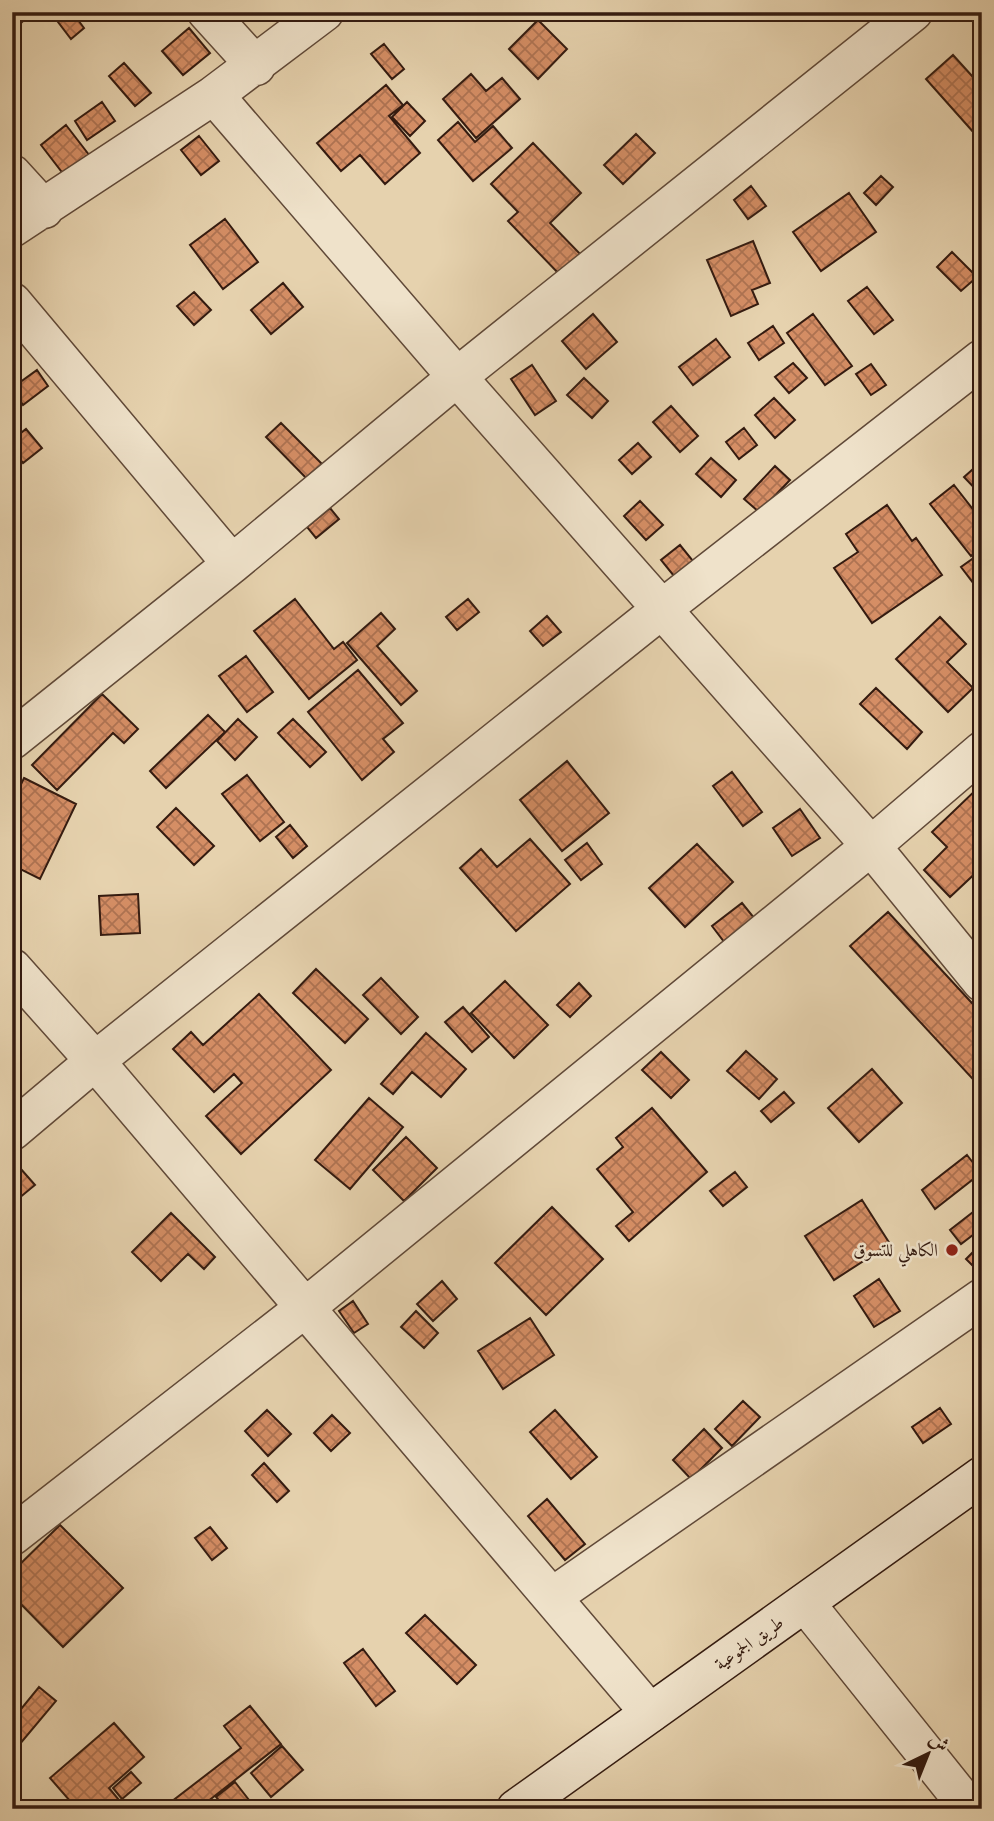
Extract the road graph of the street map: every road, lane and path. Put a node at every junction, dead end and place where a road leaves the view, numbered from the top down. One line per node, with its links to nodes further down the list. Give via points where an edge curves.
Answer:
1 (207, 12): 4 (street)
2 (324, 12): 4 (street)
3 (913, 12): 11 (street)
4 (256, 66): 5 (street)
5 (214, 95): 7 (street); 11 (street)
6 (12, 174): 7 (street)
7 (44, 209): 8 (street)
8 (12, 228)
9 (12, 302): 12 (street)
10 (982, 359): 13 (street)
11 (457, 377): 12 (street); 13 (street)
12 (232, 564): 14 (street)
13 (662, 609): 16 (street); 19 (street)
14 (12, 740)
15 (982, 751): 16 (street)
16 (871, 846): 18 (street); 22 (street)
17 (12, 968): 19 (street)
18 (982, 982)
19 (94, 1061): 20 (street); 22 (street)
20 (12, 1131)
21 (982, 1298): 25 (street)
22 (306, 1307): 24 (street); 25 (street)
23 (982, 1476): 26 (street, طريق الجموعية)
24 (12, 1536)
25 (552, 1597): 27 (street)
26 (805, 1603): 27 (street, طريق الجموعية); 29 (street)
27 (650, 1713): 28 (street, طريق الجموعية)
28 (516, 1809)
29 (970, 1809)

